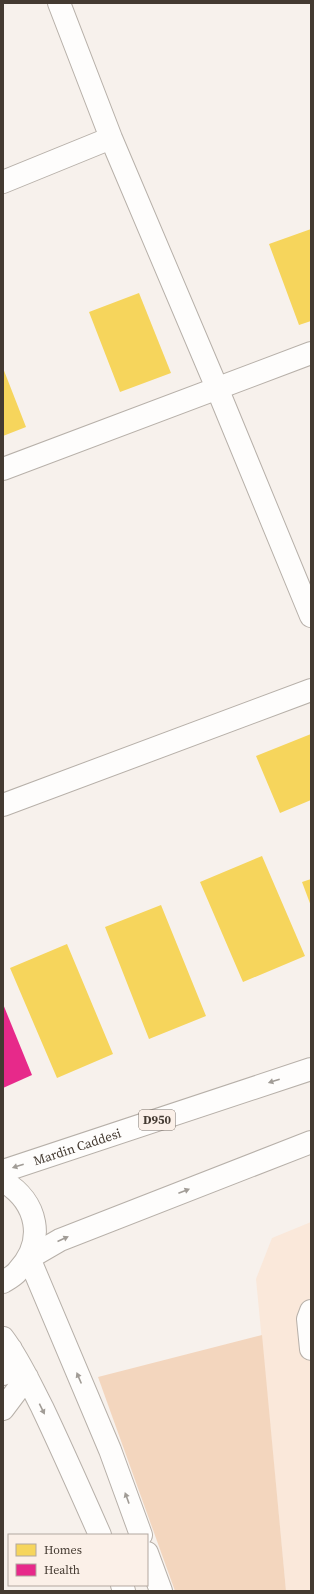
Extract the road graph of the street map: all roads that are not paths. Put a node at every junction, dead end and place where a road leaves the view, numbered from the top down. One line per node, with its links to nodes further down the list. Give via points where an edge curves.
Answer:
1 (59, 3): 2 (main road)
2 (111, 138): 3 (main road); 5 (main road)
3 (3, 182)
4 (311, 353): 5 (main road)
5 (217, 388): 6 (main road); 7 (main road)
6 (3, 469)
7 (311, 616)
8 (311, 690): 9 (main road)
9 (3, 805)
10 (311, 1069): 12 (main road, Mardin Caddesi / D950, one-way to 12)
11 (311, 1142): 14 (main road, one-way to 11, via 60,1240)
12 (3, 1171)
13 (3, 1181): 14 (main road, via 15,1188 25,1199 32,1213 34,1243)
14 (29, 1258): 15 (main road, via 17,1273); 23 (main road, one-way to 14, via 110,1450)
15 (3, 1282)
16 (311, 1312): 18 (main road, via 308,1319)
17 (7, 1344): 19 (main road); 20 (main road)
18 (311, 1349)
19 (3, 1374)
20 (27, 1377): 21 (main road); 22 (main road, one-way to 22)
21 (3, 1409)
22 (100, 1534)
23 (140, 1534)
24 (148, 1556): 25 (main road)
25 (161, 1591)

